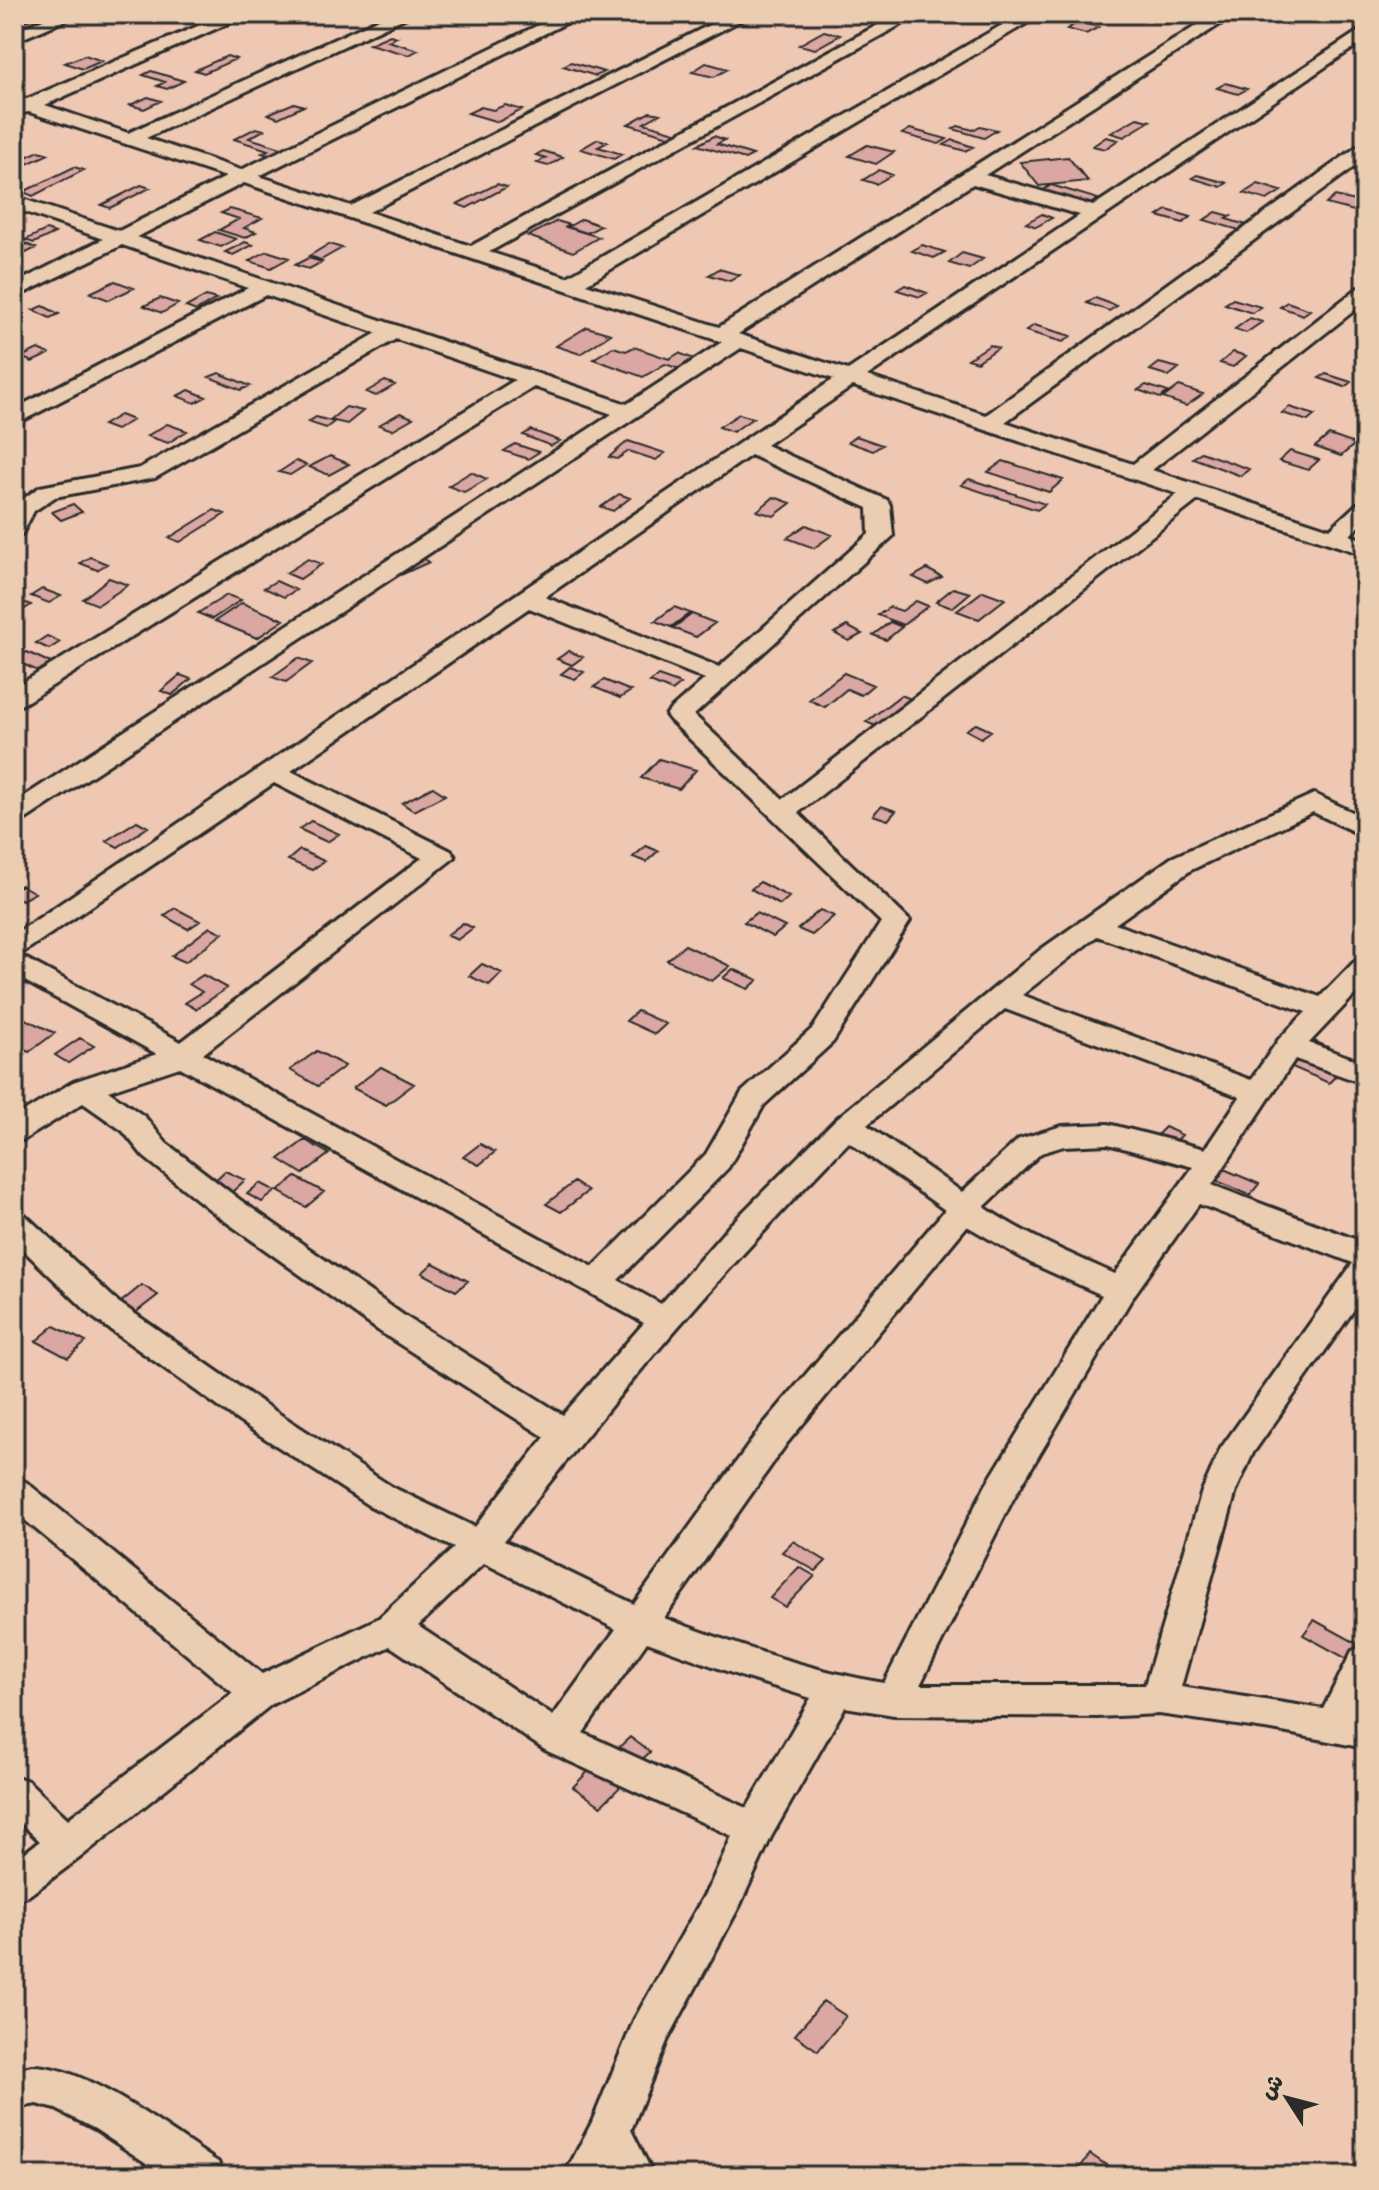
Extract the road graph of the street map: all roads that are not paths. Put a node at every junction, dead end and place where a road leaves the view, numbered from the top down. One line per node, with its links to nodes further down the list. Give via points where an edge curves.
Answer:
1 (71, 14): 10 (street)
2 (240, 14): 11 (street)
3 (404, 14): 12 (street)
4 (575, 14): 14 (street)
5 (744, 14): 17 (street)
6 (911, 14): 20 (street)
7 (1033, 14): 21 (street)
8 (1227, 14): 15 (street)
9 (1365, 32): 18 (street)
10 (14, 37)
11 (18, 106): 12 (street)
12 (129, 139): 14 (street)
13 (1365, 150): 31 (street)
14 (242, 177): 17 (street); 19 (street)
15 (970, 177): 18 (street); 26 (street)
16 (14, 202): 19 (street)
17 (352, 213): 20 (street)
18 (1095, 213): 27 (street)
19 (120, 239): 22 (street); 23 (street)
20 (472, 253): 21 (street)
21 (569, 285): 26 (street)
22 (264, 288): 25 (street); 30 (street)
23 (14, 292)
24 (1365, 292): 33 (street)
25 (393, 332): 28 (street); 36 (street, via 147,473 48,492 24,507)
26 (729, 338): 27 (street); 29 (street)
27 (850, 378): 31 (street); 32 (street)
28 (532, 379): 29 (street); 41 (street)
29 (629, 412): 44 (street)
30 (14, 418)
31 (989, 423): 33 (street)
32 (749, 446): 39 (street); 40 (street, via 879,505 881,536)
33 (1136, 472): 34 (street)
34 (1195, 492): 37 (street); 43 (street)
35 (1365, 509): 37 (street)
36 (14, 529)
37 (1333, 538): 38 (street)
38 (1365, 548)
39 (527, 598): 40 (street); 42 (street)
40 (722, 677): 43 (street, via 679,715)
41 (14, 699)
42 (272, 772): 47 (street); 53 (street, via 441,857)
43 (782, 813): 65 (street, via 896,921 823,1035 753,1099 717,1161)
44 (14, 815)
45 (1361, 821): 46 (street, via 1314,802 1181,864)
46 (1092, 925): 50 (street); 51 (street)
47 (20, 936)
48 (14, 963): 53 (street)
49 (1365, 967): 51 (street)
50 (1003, 998): 56 (street); 57 (street)
51 (1324, 1008): 52 (street)
52 (1289, 1046): 54 (street); 56 (street)
53 (182, 1056): 55 (street); 65 (street)
54 (1365, 1074)
55 (84, 1089): 58 (street); 68 (street, via 134,1124 155,1150 229,1208 394,1325)
56 (1258, 1093): 59 (street)
57 (847, 1126): 61 (street); 67 (street, via 742,1232)
58 (14, 1132)
59 (1212, 1162): 60 (street); 61 (street, via 1125,1136 1046,1139 1030,1146)
60 (1193, 1190): 63 (street); 66 (street)
61 (965, 1207): 66 (street, via 1042,1255); 71 (street, via 775,1434)
62 (14, 1223): 70 (street, via 106,1310 252,1413 380,1496)
63 (1365, 1255)
64 (1365, 1270): 76 (street, via 1238,1448 1219,1491)
65 (597, 1282): 67 (street)
66 (1121, 1290): 77 (street, via 998,1494)
67 (666, 1321): 68 (street)
68 (566, 1434): 70 (street)
69 (14, 1491): 75 (street)
70 (480, 1546): 71 (street); 72 (street)
71 (640, 1624): 74 (street); 79 (street)
72 (392, 1628): 75 (street); 79 (street)
73 (1365, 1661): 78 (street)
74 (835, 1690): 77 (street); 81 (street)
75 (259, 1693): 82 (street)
76 (1159, 1699): 77 (street); 78 (street)
77 (894, 1700)
78 (1350, 1729)
79 (558, 1739): 81 (street)
80 (14, 1792): 82 (street)
81 (755, 1829): 85 (street, via 649,2033)
82 (68, 1844): 83 (street)
83 (14, 1884)
84 (14, 2089): 86 (street, via 48,2086 94,2107)
85 (609, 2132): 87 (street); 88 (street)
86 (203, 2176)
87 (585, 2176)
88 (633, 2176)

